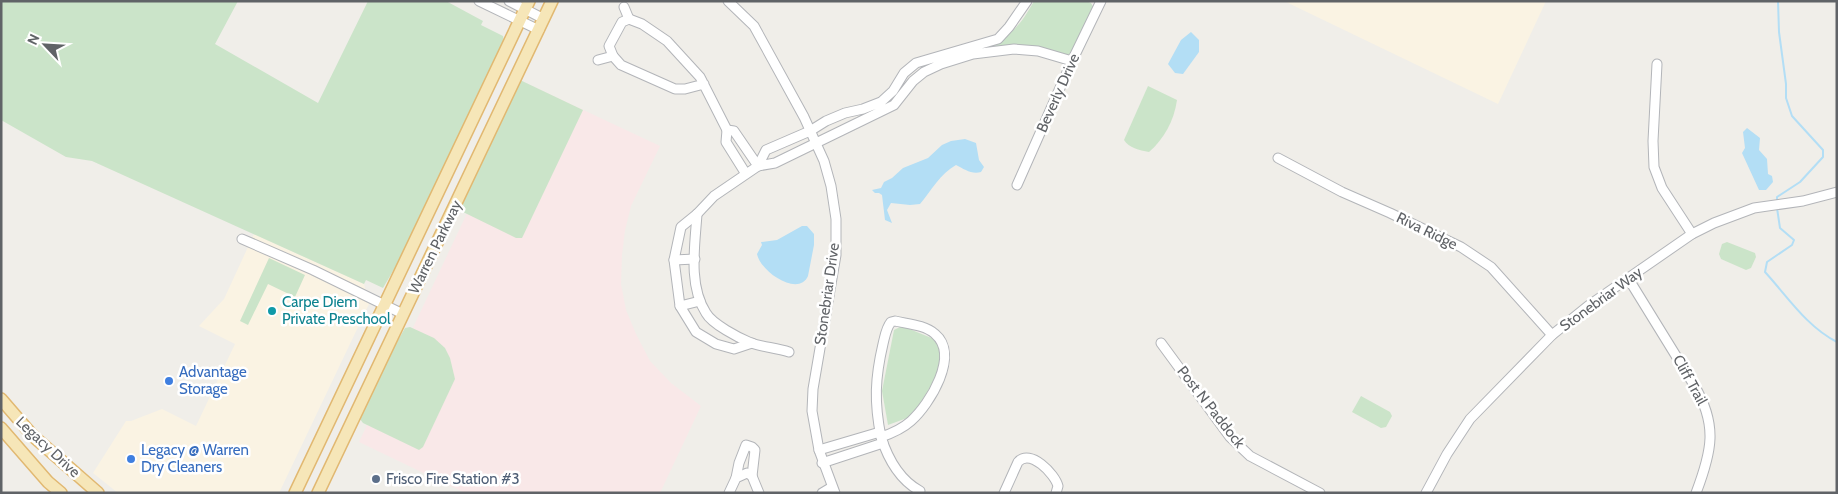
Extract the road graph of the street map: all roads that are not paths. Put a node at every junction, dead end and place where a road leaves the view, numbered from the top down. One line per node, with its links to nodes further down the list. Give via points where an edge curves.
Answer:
1 (479, 1): 11 (street)
2 (509, 1): 7 (street)
3 (552, 1): 9 (main road, Warren Parkway)
4 (1027, 1): 19 (street, via 998,39 916,63 881,102 838,115)
5 (1101, 1): 15 (street, Beverly Drive)
6 (733, 2): 19 (street, Stonebriar Drive, via 754,26)
7 (527, 5): 9 (street); 11 (main road, Warren Parkway)
8 (624, 7): 10 (street)
9 (544, 18): 12 (main road, Warren Parkway)
10 (629, 19): 13 (street, via 622,22 609,46); 17 (street, via 667,41)
11 (519, 21): 12 (street); 26 (main road, Warren Parkway)
12 (539, 30): 27 (main road, Warren Parkway)
13 (613, 56): 14 (street); 17 (street, via 621,64 675,89)
14 (598, 60)
15 (1072, 61): 20 (street, via 1038,51 1014,49 973,54 941,64 912,81 894,105); 24 (street, Beverly Drive)
16 (1657, 64): 29 (street, via 1654,167 1662,188)
17 (704, 84): 18 (street)
18 (727, 130): 22 (street, via 734,131); 23 (street, via 726,142)
19 (810, 131): 20 (street, Stonebriar Drive); 22 (street, via 766,150)
20 (816, 144): 22 (street, via 775,164); 45 (street, Stonebriar Drive, via 831,186 836,219 836,255 813,389 812,411)
21 (1278, 158): 38 (street, Riva Ridge, via 1460,247 1491,267)
22 (758, 166): 23 (street)
23 (746, 174): 28 (street, via 714,196)
24 (1017, 185)
25 (1837, 192): 29 (street, Stonebriar Way, via 1803,201 1764,205)
26 (431, 204): 27 (main road); 35 (main road, Warren Parkway)
27 (453, 211): 37 (main road, Warren Parkway)
28 (697, 214): 31 (street); 32 (street, via 681,227)
29 (1692, 234): 33 (street, Stonebriar Way)
30 (242, 239): 35 (street)
31 (695, 259): 32 (street); 34 (street)
32 (674, 260): 36 (street)
33 (1628, 278): 38 (street, Stonebriar Way); 64 (street, Cliff Trail, via 1708,412 1710,453)
34 (700, 301): 36 (street); 40 (street, via 706,315)
35 (384, 306): 37 (street); 46 (main road, Warren Parkway)
36 (680, 306): 40 (street, via 696,332 716,344 734,349)
37 (403, 314): 48 (main road, Warren Parkway)
38 (1552, 335): 63 (street, Stonebriar Way, via 1465,426)
39 (1161, 342): 62 (street, Post N Paddock, via 1230,436 1250,456)
40 (752, 343): 41 (street)
41 (789, 352)
42 (1, 399): 54 (main road, Legacy Drive, via 33,436)
43 (1, 428): 53 (main road, Legacy Drive)
44 (882, 437): 44 (street, via 901,429 920,412 941,376 946,360 945,350 935,333 919,326 895,321 887,326 876,388); 45 (street); 47 (street); 52 (street, via 898,473)
45 (819, 450): 47 (street, Stonebriar Drive)
46 (311, 460): 48 (main road); 55 (main road, Warren Parkway)
47 (822, 463): 51 (street, Stonebriar Drive)
48 (328, 470): 56 (main road, Warren Parkway)
49 (752, 476): 50 (street, via 747,473); 50 (street, via 755,450 746,445); 58 (street)
50 (736, 478): 57 (street)
51 (834, 490): 59 (street)
52 (920, 491)
53 (61, 493)
54 (98, 493)
55 (295, 493)
56 (318, 493)
57 (729, 493)
58 (759, 493)
59 (822, 493)
60 (1004, 493): 61 (street, via 1018,462 1027,457 1037,461 1055,478)
61 (1056, 493)
62 (1320, 493)
63 (1426, 493)
64 (1696, 493)

